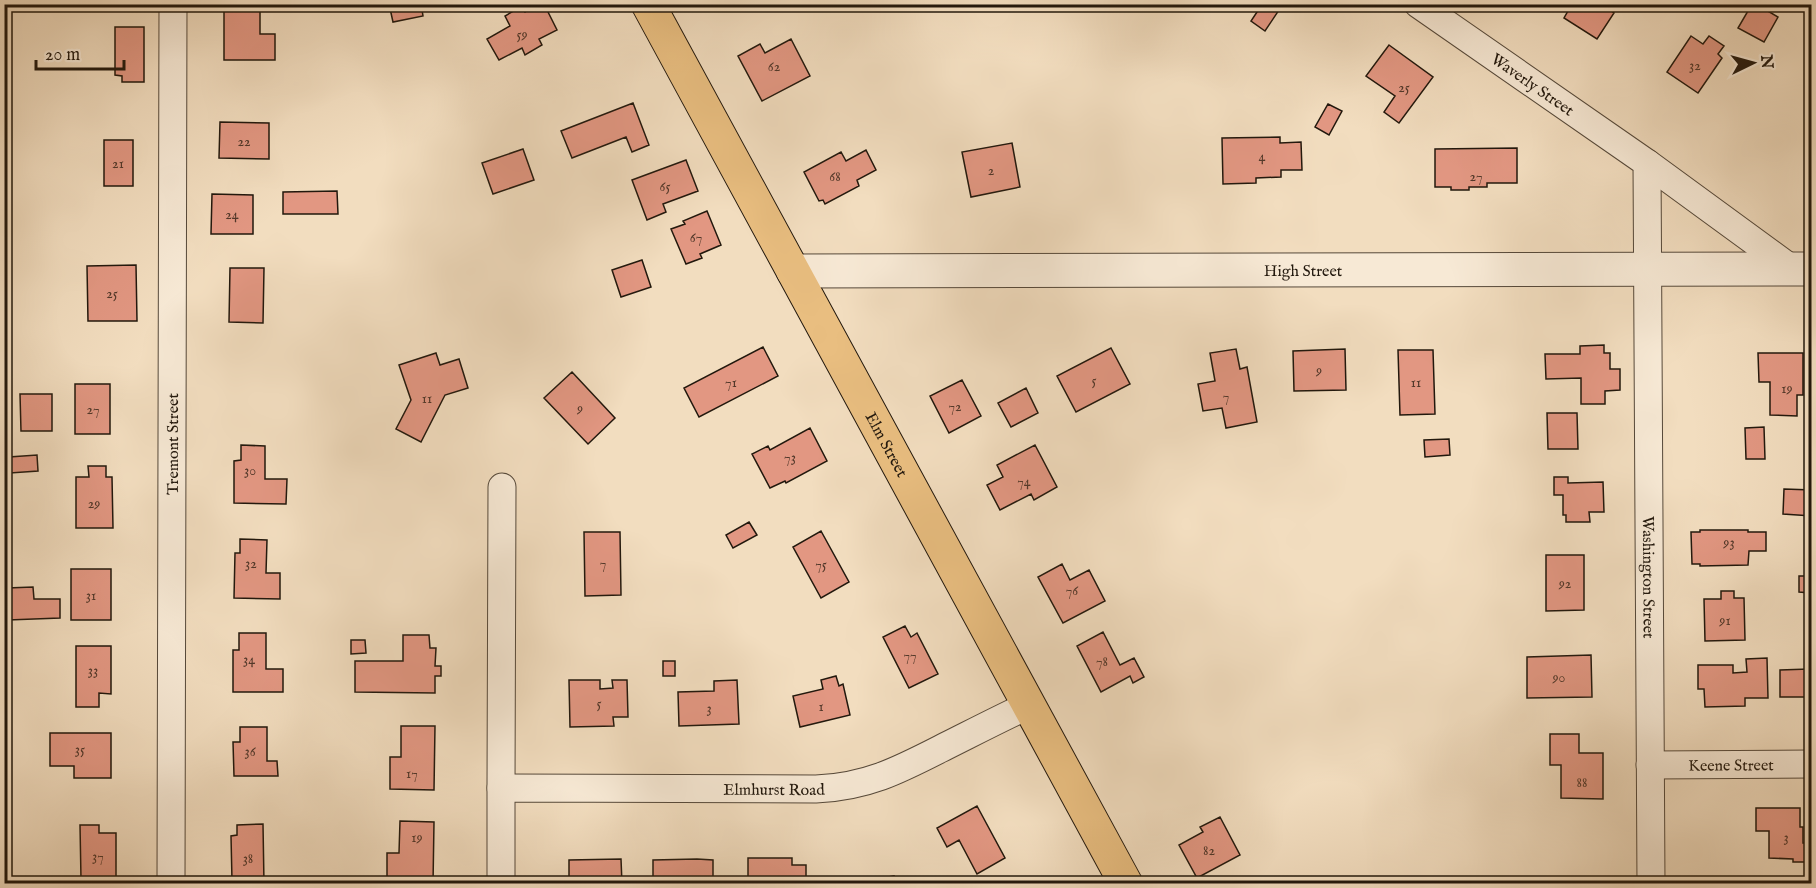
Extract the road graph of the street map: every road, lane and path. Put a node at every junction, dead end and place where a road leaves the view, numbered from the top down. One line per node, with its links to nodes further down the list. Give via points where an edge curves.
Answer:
1 (173, 4): 13 (street, Tremont Street)
2 (648, 4): 7 (main road, Elm Street)
3 (1418, 4): 4 (street, Waverly Street)
4 (1647, 163): 5 (street, Waverly Street); 6 (street)
5 (1802, 269): 6 (street, High Street)
6 (1647, 270): 7 (street, High Street); 11 (street, Washington Street)
7 (793, 271): 9 (main road, Elm Street)
8 (502, 487): 12 (street)
9 (1029, 705): 12 (street, Elmhurst Road, via 899,770 845,787); 15 (main road, Elm Street)
10 (1812, 764): 11 (street, Keene Street)
11 (1650, 765): 16 (street, Washington Street)
12 (501, 788): 14 (street)
13 (171, 884)
14 (501, 884)
15 (1126, 884)
16 (1651, 884)

